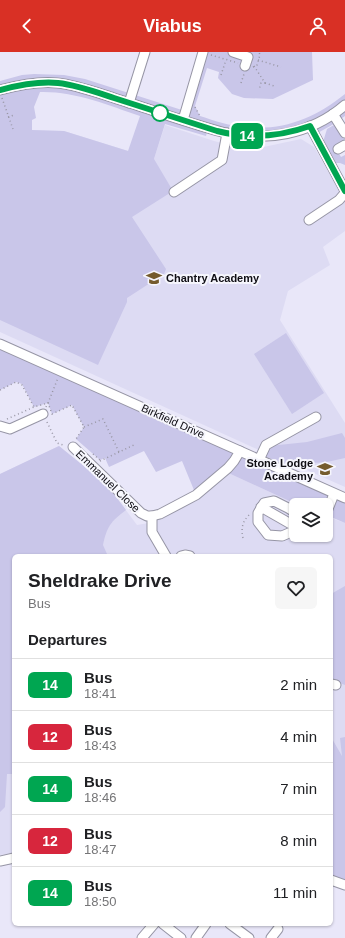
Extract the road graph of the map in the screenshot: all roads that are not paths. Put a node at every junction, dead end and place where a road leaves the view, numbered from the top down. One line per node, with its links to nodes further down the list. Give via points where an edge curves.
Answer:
1 (145, 52): 6 (street)
2 (204, 52): 9 (street)
3 (233, 52): 4 (street)
4 (249, 60)
5 (0, 91): 6 (street, via 26,84 57,83)
6 (129, 102): 9 (street)
7 (345, 105): 8 (street)
8 (333, 114): 10 (street); 11 (street)
9 (183, 120): 12 (street)
10 (310, 126): 12 (street, via 271,136); 14 (street)
11 (345, 133)
12 (227, 134): 13 (street, via 222,160)
13 (174, 192)
14 (345, 192): 15 (street, via 339,200)
15 (308, 220)
16 (0, 344): 21 (street, Birkfield Drive)
17 (43, 414): 19 (street, via 10,429)
18 (316, 417): 22 (street, via 266,445)
19 (0, 426)
20 (74, 443): 28 (street, Emmanuel Close, via 97,464 141,513)
21 (240, 451): 22 (street, Birkfield Drive); 28 (street, Emmanuel Close, via 228,468 196,495)
22 (259, 460): 23 (street, Birkfield Drive)
23 (334, 494): 24 (street); 25 (street, Birkfield Drive)
24 (332, 498)
25 (345, 498)
26 (289, 509): 27 (street, via 274,501 264,503)
27 (260, 510): 29 (street); 30 (street, via 258,522 268,535 282,536)
28 (152, 516): 31 (street, via 152,532)
29 (289, 524)
30 (289, 533)
31 (165, 554)
32 (12, 858): 33 (street)
33 (0, 861)
34 (333, 881): 35 (street)
35 (345, 885)
36 (152, 926): 41 (street)
37 (166, 926): 42 (street)
38 (205, 926): 43 (street)
39 (233, 926): 44 (street)
40 (278, 929): 45 (street)
41 (142, 938)
42 (181, 938)
43 (196, 938)
44 (249, 938)
45 (271, 938)

